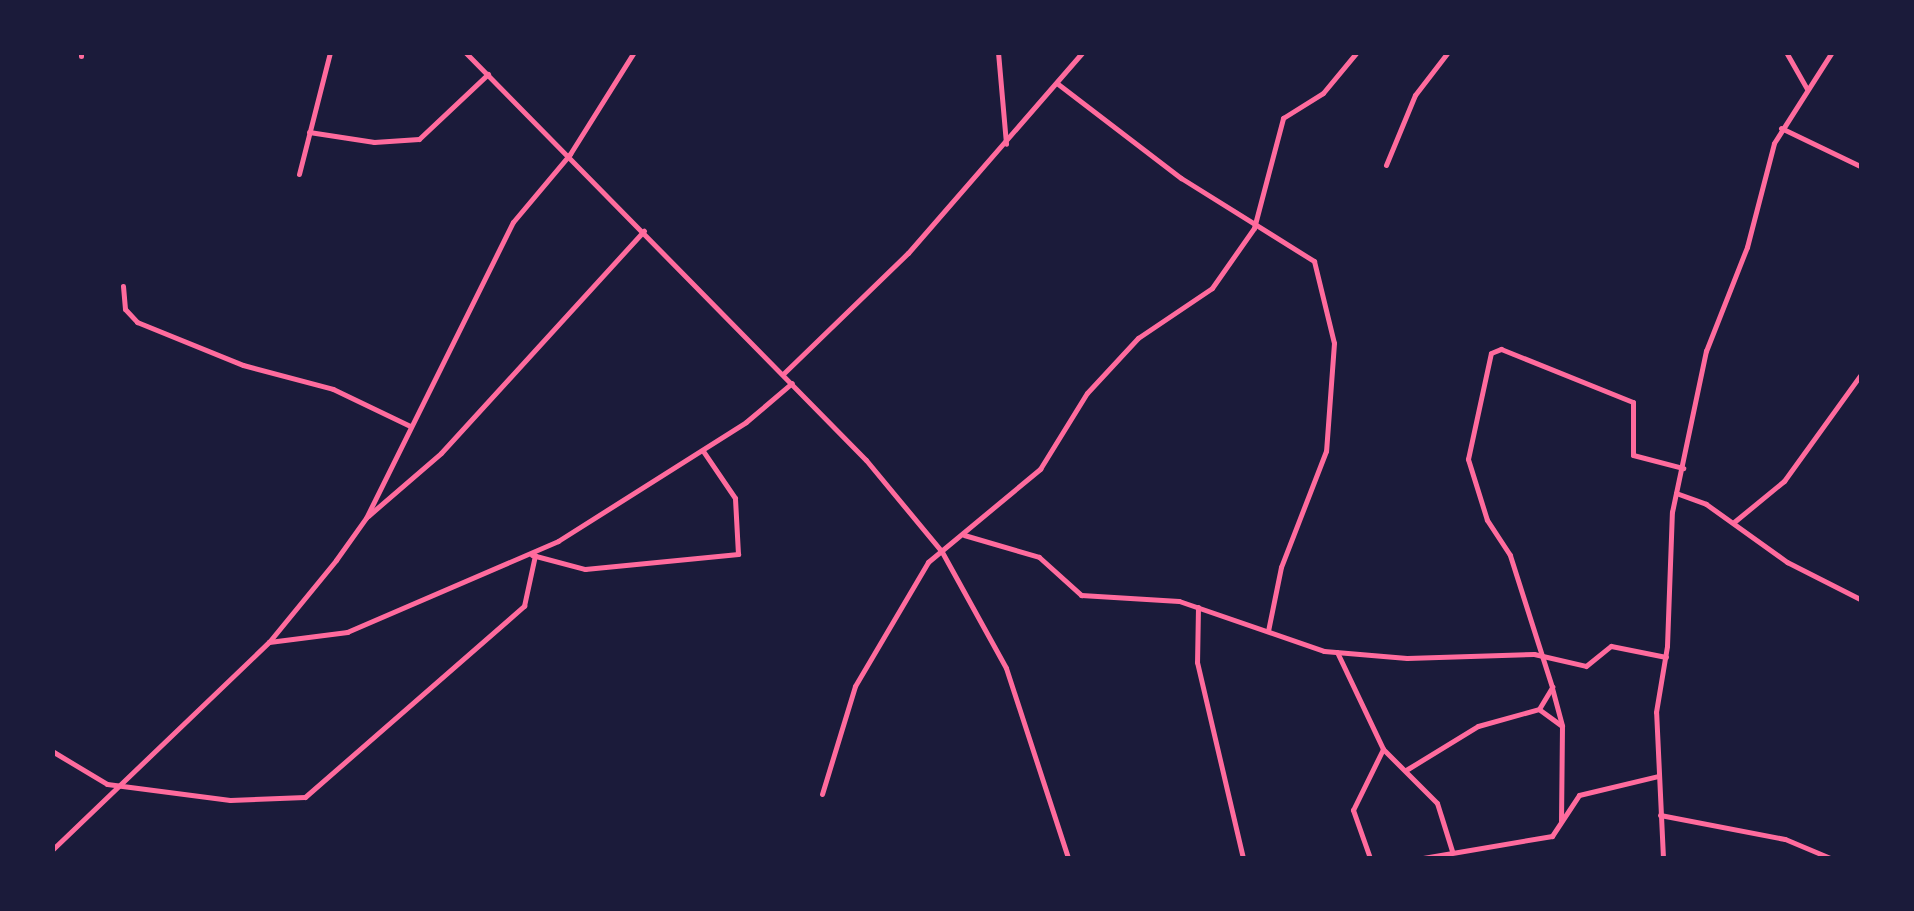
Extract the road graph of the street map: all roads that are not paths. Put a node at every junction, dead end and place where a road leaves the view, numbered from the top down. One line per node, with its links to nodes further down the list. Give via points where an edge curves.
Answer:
1 (330, 52): 14 (street)
2 (465, 52): 10 (street)
3 (634, 52): 16 (street)
4 (998, 52): 15 (street)
5 (1083, 52): 11 (street)
6 (1357, 52): 20 (street, via 1323,93 1283,118)
7 (1448, 52): 17 (street, via 1415,95)
8 (1786, 52): 12 (street)
9 (1832, 52): 12 (street)
10 (488, 74): 14 (street, via 418,139 374,142); 16 (street)
11 (1058, 84): 15 (street); 20 (street)
12 (1807, 89): 13 (street)
13 (1781, 128): 18 (street); 28 (street, via 1733,288 1706,351)
14 (310, 132): 19 (street)
15 (1006, 146): 24 (street)
16 (570, 154): 21 (street); 26 (street, via 513,222)
17 (1386, 164)
18 (1862, 166)
19 (298, 174)
20 (1254, 228): 32 (street, via 1212,288 1138,338 1087,393 1040,468); 37 (street, via 1314,261 1334,358 1326,452 1281,568)
21 (644, 231): 24 (street); 30 (street, via 440,453)
22 (123, 286): 26 (street, via 126,310 136,322 243,365 333,389)
23 (1862, 373): 31 (street, via 1784,481)
24 (783, 374): 25 (street)
25 (792, 383): 27 (street); 33 (street)
26 (410, 426): 30 (street)
27 (703, 451): 34 (street); 34 (street, via 735,498 738,554 595,569)
28 (1683, 468): 29 (street); 40 (street, via 1633,454 1633,402 1501,349 1491,353 1468,459)
29 (1676, 493): 31 (street); 41 (street)
30 (366, 518): 38 (street)
31 (1734, 522): 35 (street, via 1787,562)
32 (964, 535): 33 (street); 36 (street, via 1039,557 1081,595 1150,597)
33 (942, 552): 50 (street, via 928,562 864,666); 55 (street, via 1006,668)
34 (532, 554): 38 (street, via 346,632); 49 (street, via 524,606 305,797 230,800)
35 (1862, 600)
36 (1198, 607): 37 (street); 56 (street, via 1197,662)
37 (1268, 631): 39 (street)
38 (270, 642): 49 (street)
39 (1337, 652): 40 (street); 45 (street)
40 (1542, 655): 41 (street, via 1586,666 1611,646); 42 (street)
41 (1666, 657): 48 (street, via 1656,712)
42 (1552, 687): 43 (street); 44 (street)
43 (1539, 710): 44 (street); 47 (street, via 1478,726)
44 (1562, 726): 52 (street)
45 (1383, 749): 47 (street); 57 (street, via 1353,810)
46 (52, 751): 49 (street, via 91,778)
47 (1406, 770): 54 (street, via 1437,803)
48 (1658, 776): 51 (street); 52 (street, via 1579,795)
49 (123, 786): 53 (street)
50 (822, 794)
51 (1660, 815): 59 (street); 60 (street, via 1785,839)
52 (1561, 824): 54 (street, via 1552,836)
53 (52, 850)
54 (1452, 851): 58 (street)
55 (1068, 858)
56 (1243, 858)
57 (1370, 858)
58 (1422, 858)
59 (1663, 858)
60 (1830, 858)

